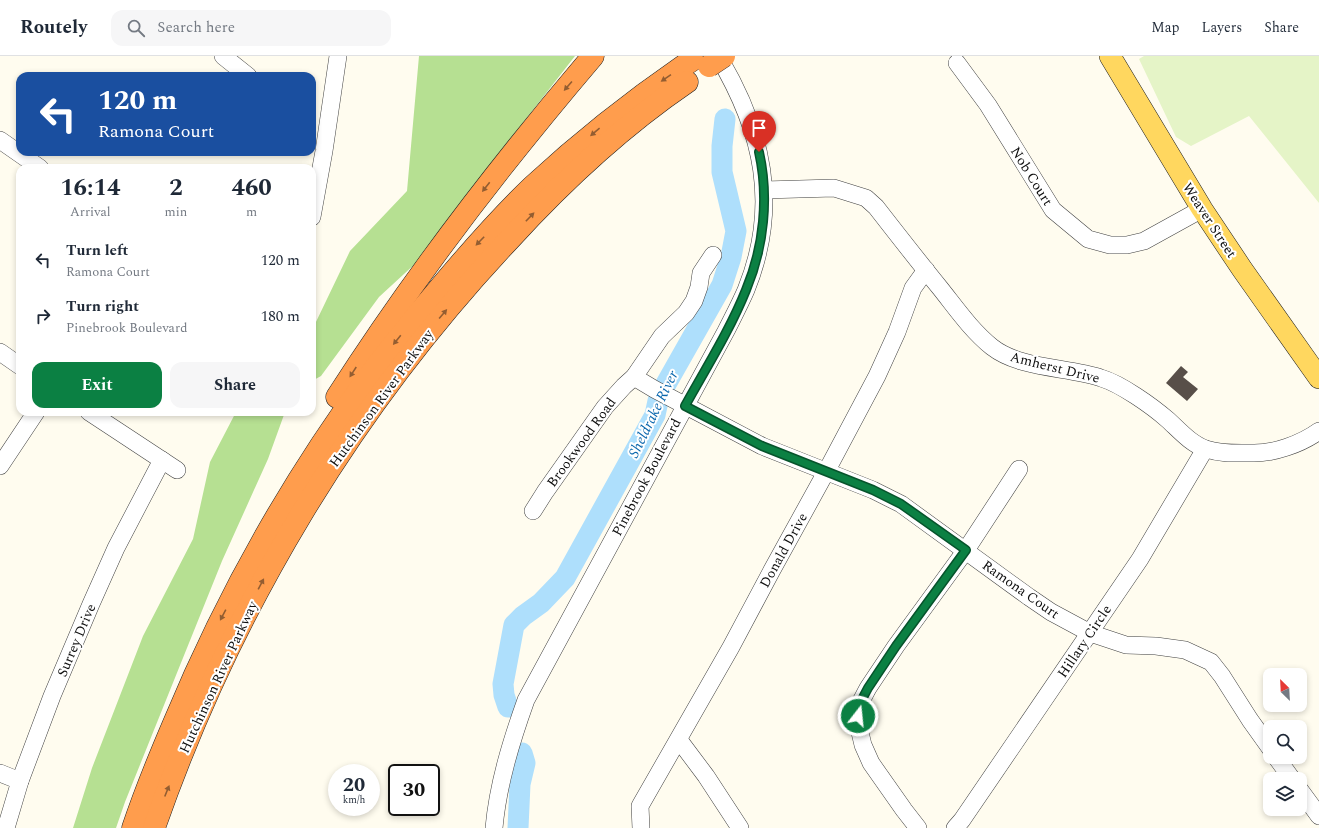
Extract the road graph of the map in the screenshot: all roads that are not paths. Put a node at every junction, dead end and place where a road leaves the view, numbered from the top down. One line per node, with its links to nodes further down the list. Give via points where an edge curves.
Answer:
1 (223, 56): 7 (street)
2 (338, 56): 10 (street)
3 (593, 56): 34 (highway, one-way to 34, via 462,218 368,350 310,441)
4 (1110, 56): 16 (main road, Weaver Street)
5 (712, 58): 14 (street, Pinebrook Boulevard, via 740,98 752,127 761,159); 34 (highway, Hutchinson River Parkway, one-way to 34, via 629,104 532,187 476,245 370,375); 45 (highway, Hutchinson River Parkway, one-way to 5, via 196,720 257,592 332,465 405,361 487,262 545,201 607,143)
6 (957, 63): 16 (street, Nob Court, via 988,105 1053,210 1088,239 1110,245 1144,241)
7 (243, 72)
8 (0, 140): 11 (street)
9 (316, 141): 10 (street)
10 (324, 150): 15 (street)
11 (16, 151)
12 (23, 156): 13 (street)
13 (34, 164)
14 (764, 190): 18 (street, Amherst Drive, via 834,188 866,198); 23 (street, Pinebrook Boulevard, via 760,241 746,289)
15 (316, 195)
16 (1202, 209): 22 (main road, Weaver Street)
17 (714, 255): 21 (street, Brookwood Road, via 701,273 694,301 686,313 662,336)
18 (926, 270): 27 (street, Amherst Drive, via 969,325 991,347 1018,361 1101,378 1117,385 1158,412); 32 (street, Donald Drive, via 913,288 877,376)
19 (0, 352): 20 (street)
20 (16, 363)
21 (634, 377): 23 (street); 33 (street, Brookwood Road, via 605,407)
22 (1319, 378)
23 (685, 406): 32 (street, Ramona Court, via 762,446); 46 (street, Pinebrook Boulevard, via 526,700 502,776)
24 (33, 416): 29 (street)
25 (95, 416): 28 (street)
26 (1319, 431): 27 (street, Amherst Drive, via 1310,438 1277,451 1260,454 1223,453)
27 (1205, 449): 36 (street, Hillary Circle, via 1140,559)
28 (162, 460): 31 (street); 40 (street, Surrey Drive, via 116,548 91,604)
29 (0, 466)
30 (1019, 469): 35 (street)
31 (177, 470)
32 (826, 472): 35 (street, Ramona Court, via 901,504); 38 (street, Donald Drive)
33 (533, 511)
34 (279, 512): 44 (highway, Hutchinson River Parkway, one-way to 44, via 204,654 152,776)
35 (966, 550): 36 (street, Ramona Court, via 1051,612); 49 (street, via 896,646 858,707 858,724 868,757)
36 (1090, 633): 37 (street, Ramona Court, via 1126,645 1185,650 1211,662); 50 (street, Hillary Circle)
37 (1263, 738)
38 (679, 740): 47 (street, Donald Drive, via 640,806); 48 (street)
39 (0, 773): 40 (street)
40 (20, 781): 43 (street, Surrey Drive)
41 (1307, 800): 42 (street)
42 (1319, 816)
43 (6, 828)
44 (133, 828)
45 (154, 828)
46 (494, 828)
47 (641, 828)
48 (740, 828)
49 (918, 828)
50 (955, 828)

